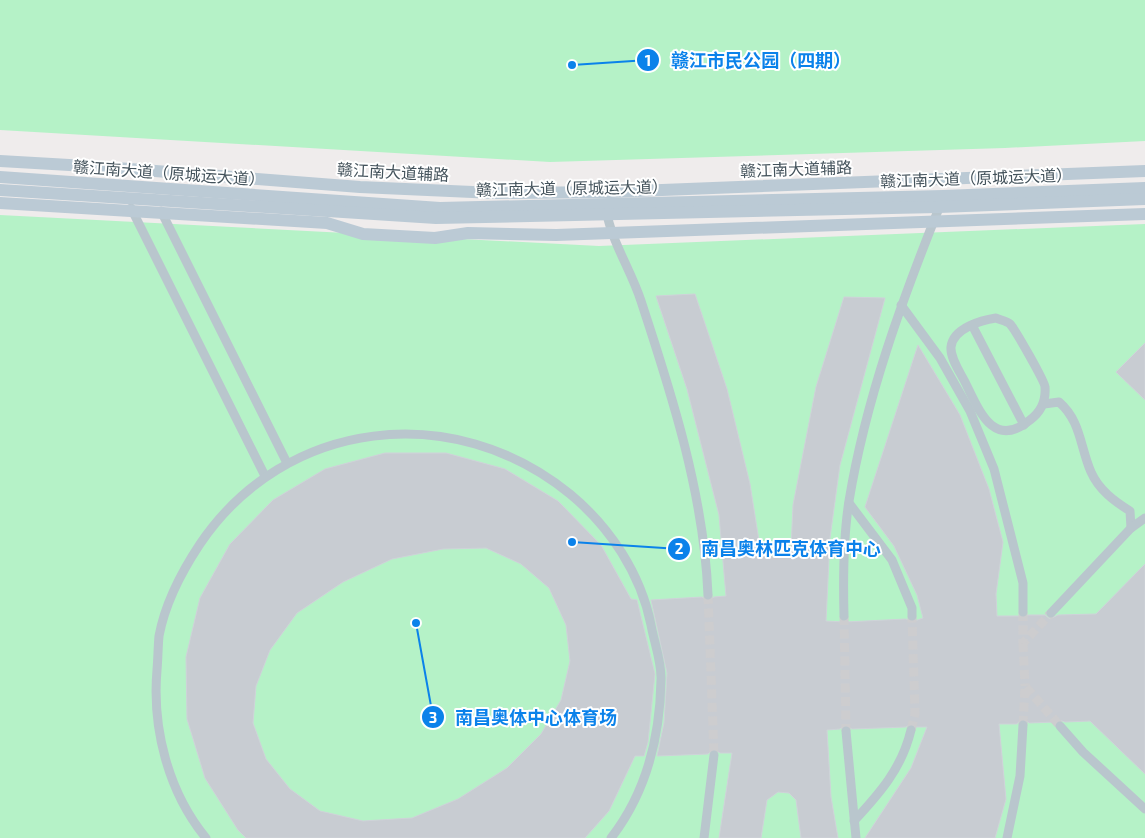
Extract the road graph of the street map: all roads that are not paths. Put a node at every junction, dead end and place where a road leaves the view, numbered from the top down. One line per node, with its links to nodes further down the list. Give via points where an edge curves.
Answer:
1 (0, 161): 2 (street, 赣江南大道辅路, via 104,166 360,187 494,193 611,192)
2 (1145, 171)
3 (0, 177): 4 (street, 赣江南大道（原城运大道）)
4 (120, 186): 5 (street, 赣江南大道（原城运大道）); 8 (street)
5 (149, 188): 10 (street); 13 (street, 赣江南大道（原城运大道）, via 440,208)
6 (1145, 188): 11 (street, 赣江南大道（原城运大道）)
7 (0, 190): 8 (street, 赣江南大道（原城运大道）)
8 (126, 198): 10 (street, 赣江南大道（原城运大道）); 14 (street)
9 (1145, 199): 11 (street, 赣江南大道（原城运大道）)
10 (155, 200): 13 (street, 赣江南大道（原城运大道）, via 436,218); 15 (street)
11 (941, 202): 13 (street, 赣江南大道（原城运大道）); 17 (street)
12 (0, 203): 14 (street)
13 (606, 209): 18 (street)
14 (133, 212): 15 (street); 27 (street)
15 (162, 214): 18 (street, via 327,223 363,234 435,238 468,233); 26 (street)
16 (1145, 214): 17 (street)
17 (933, 222): 18 (street); 19 (street)
18 (613, 233): 31 (street, via 636,284 680,430 701,527)
19 (901, 305): 21 (street); 28 (street, via 870,402)
20 (972, 324): 22 (street, via 954,337 951,347); 23 (street, via 996,318 1010,324 1045,386); 25 (street)
21 (940, 358): 22 (street); 24 (street)
22 (954, 360): 24 (street)
23 (1044, 404): 25 (street, via 1037,415); 30 (street, via 1059,402 1070,411 1092,472 1102,489 1130,511)
24 (975, 410): 25 (street, via 994,428 1011,432); 32 (street, via 994,469 1023,583)
25 (1024, 425)
26 (287, 463): 27 (street); 44 (street, via 337,443 391,434 445,436 498,450 538,470 588,509 622,552 646,600 662,678 653,756 627,817)
27 (266, 476): 43 (street, via 217,519 196,550 181,573 160,634 154,699 166,763 193,822)
28 (849, 503): 34 (street, via 843,580); 35 (street, via 892,560 912,608)
29 (1145, 518): 30 (street)
30 (1131, 528): 33 (street)
31 (708, 595)
32 (1023, 612)
33 (1051, 613)
34 (844, 616)
35 (912, 616)
36 (1023, 725): 47 (street, via 1020,776)
37 (1060, 726): 41 (street, via 1083,752)
38 (911, 730): 42 (street, via 906,751 884,789)
39 (846, 731): 42 (street)
40 (714, 755): 45 (street)
41 (1145, 809)
42 (854, 821): 46 (street)
43 (206, 838)
44 (611, 838)
45 (704, 838)
46 (856, 838)
47 (1007, 838)

